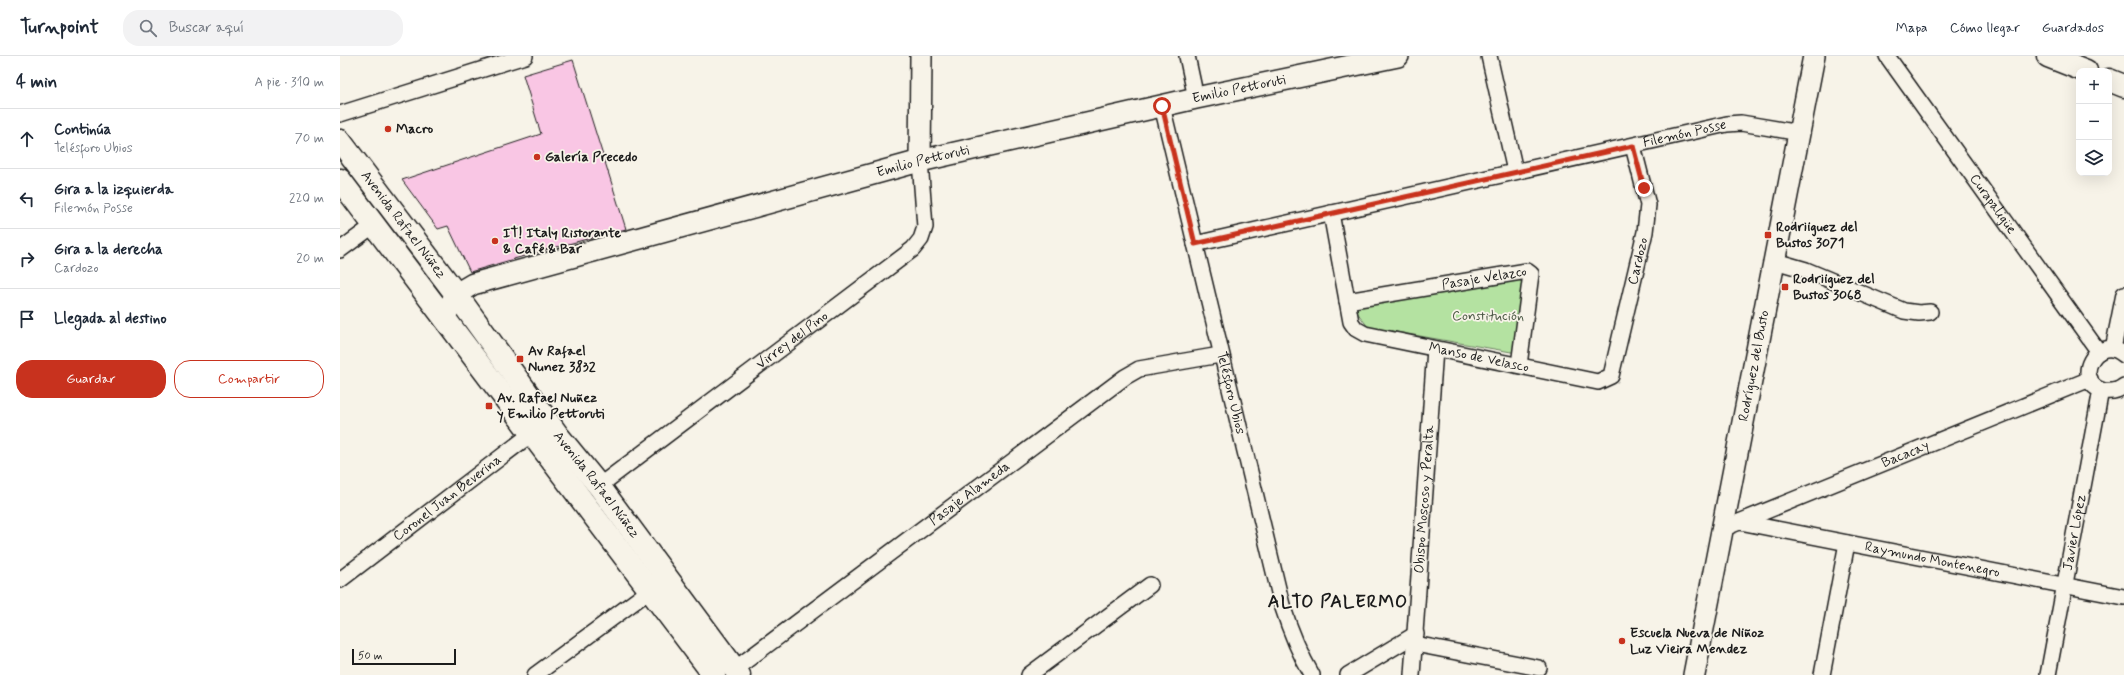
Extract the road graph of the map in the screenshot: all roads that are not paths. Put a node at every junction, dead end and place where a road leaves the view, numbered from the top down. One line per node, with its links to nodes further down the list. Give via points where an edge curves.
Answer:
1 (525, 56): 14 (street)
2 (921, 56): 18 (main road)
3 (1187, 56): 12 (street)
4 (1398, 56): 12 (main road, Emilio Pettoruti)
5 (1489, 56): 19 (street)
6 (1814, 56): 15 (main road, Rodríguez del Busto)
7 (1888, 56): 32 (street, Curapaligüe)
8 (2056, 58): 9 (main road)
9 (2079, 68)
10 (2112, 81): 11 (main road)
11 (2124, 86)
12 (1196, 98): 13 (main road, Emilio Pettoruti)
13 (1162, 106): 18 (main road, Emilio Pettoruti); 23 (street, Telésforo Ubios)
14 (340, 114)
15 (1800, 133): 17 (street, Filemón Posse, via 1741,123 1727,124); 25 (main road, Rodríguez del Busto)
16 (340, 141): 26 (main road, Avenida Rafael Núñez)
17 (1633, 146): 19 (street, Filemón Posse); 35 (street, Cardozo, via 1648,205 1645,232)
18 (920, 161): 26 (main road, Emilio Pettoruti, via 473,284); 41 (street, Virrey del Pino, via 925,227 921,239 913,248)
19 (1516, 171): 21 (street, Filemón Posse)
20 (340, 180): 22 (main road, Avenida Rafael Núñez)
21 (1331, 213): 23 (street, Filemón Posse); 28 (street)
22 (374, 225): 24 (street); 30 (main road, Avenida Rafael Núñez)
23 (1195, 244): 33 (street, Telésforo Ubios)
24 (340, 250)
25 (1775, 261): 29 (street, via 1806,270 1904,311); 42 (main road, Rodríguez del Busto)
26 (456, 294): 30 (main road); 40 (main road, Avenida Rafael Núñez)
27 (2124, 294): 32 (street)
28 (1347, 301): 31 (street, Manso de Velasco, via 1351,322 1356,329 1365,334); 34 (street, Pasaje Velazco, via 1527,271 1531,274)
29 (1930, 312)
30 (444, 318): 39 (main road, Avenida Rafael Núñez)
31 (1435, 349): 34 (street, Manso de Velasco); 49 (street, Obispo Moscoso y Peralta)
32 (2112, 352): 36 (street, via 2090,361)
33 (1220, 355): 51 (street, Pasaje Alameda, via 1146,368 1125,377); 55 (street, Telésforo Ubios, via 1282,605 1293,639)
34 (1519, 365): 35 (street, Manso de Velasco, via 1598,382)
35 (1611, 376)
36 (2090, 379): 38 (street); 42 (street, Bacacay)
37 (2124, 386): 38 (street, via 2116,391)
38 (2101, 390): 46 (street, Javier López)
39 (531, 434): 40 (street); 44 (street, Coronel Juan Beverina); 47 (main road, Avenida Rafael Núñez)
40 (559, 437): 41 (main road, Avenida Rafael Núñez)
41 (598, 486): 51 (main road, Avenida Rafael Núñez)
42 (1731, 526): 43 (street, Raymundo Montenegro); 58 (main road, Rodríguez del Busto)
43 (1847, 543): 46 (street, Raymundo Montenegro); 59 (street)
44 (340, 580)
45 (1150, 585): 54 (street)
46 (2065, 586): 48 (street, Raymundo Montenegro); 60 (street, Javier López)
47 (649, 591): 52 (street); 53 (main road, Avenida Rafael Núñez)
48 (2124, 598)
49 (1415, 639): 50 (street); 56 (street); 57 (street, Obispo Moscoso y Peralta)
50 (1539, 668)
51 (737, 672)
52 (535, 675)
53 (714, 675)
54 (1029, 675)
55 (1312, 675)
56 (1348, 675)
57 (1412, 675)
58 (1694, 675)
59 (1822, 675)
60 (2048, 675)

